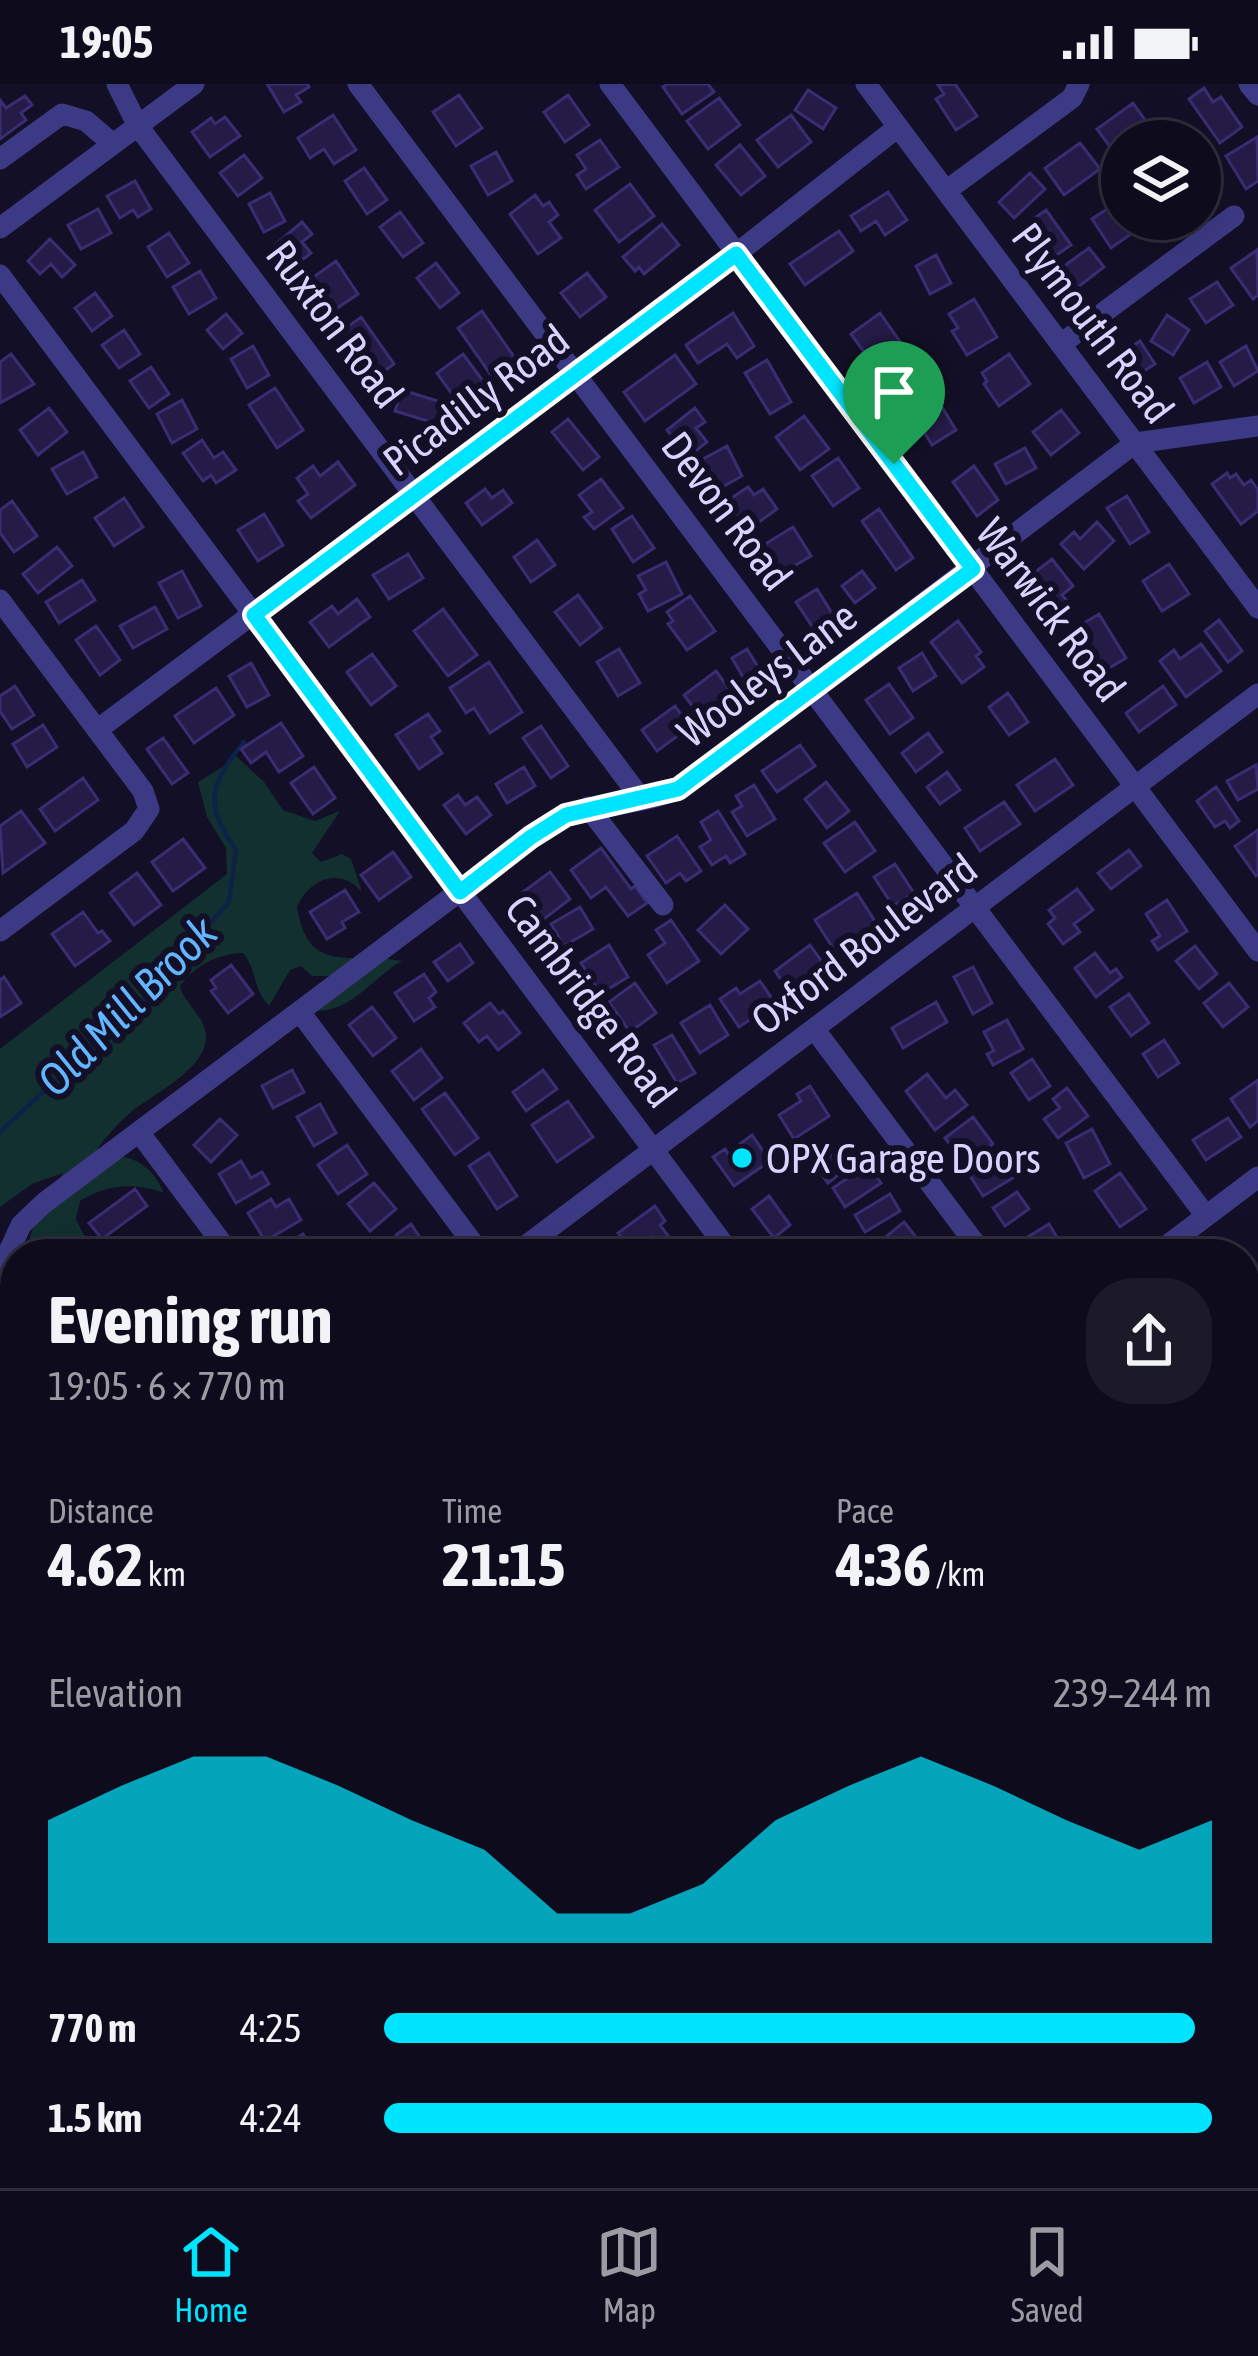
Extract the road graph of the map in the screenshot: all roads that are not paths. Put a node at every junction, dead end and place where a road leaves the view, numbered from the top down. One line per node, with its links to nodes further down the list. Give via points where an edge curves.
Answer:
1 (117, 84): 9 (street, Ruxton Road)
2 (194, 84): 9 (street)
3 (358, 84): 19 (street, Devon Road)
4 (610, 84): 16 (street, Warwick Road)
5 (866, 84): 10 (street, Plymouth Road)
6 (1079, 84): 13 (street, via 1072,98)
7 (1249, 84): 8 (street)
8 (1258, 95)
9 (138, 126): 11 (street); 22 (street, Ruxton Road)
10 (898, 127): 13 (street, Plymouth Road); 16 (street, Picadilly Road)
11 (113, 144): 12 (street, via 86,121 62,114); 15 (street)
12 (0, 159)
13 (946, 191): 18 (street, Plymouth Road)
14 (1234, 216): 18 (street)
15 (2, 218)
16 (736, 254): 19 (street, Picadilly Road); 23 (street, Warwick Road)
17 (0, 275): 26 (street, Cambridge Road)
18 (1060, 344): 21 (street, Plymouth Road)
19 (575, 374): 22 (street, Picadilly Road); 27 (street, Devon Road)
20 (1258, 426): 21 (street)
21 (1135, 443): 23 (street, Wooleys Lane); 25 (street, Plymouth Road)
22 (415, 494): 26 (street, Picadilly Road); 31 (street, Ruxton Road)
23 (973, 569): 27 (street, Wooleys Lane); 30 (street, Warwick Road)
24 (0, 600): 29 (street)
25 (1258, 608)
26 (254, 615): 29 (street, Picadilly Road); 33 (street, Cambridge Road)
27 (812, 689): 31 (street, Wooleys Lane, via 678,789); 35 (street, Devon Road)
28 (1258, 694): 30 (street, Oxford Boulevard)
29 (97, 730): 36 (street, via 149,809 134,831)
30 (1136, 787): 35 (street, Oxford Boulevard); 37 (street, Warwick Road)
31 (642, 800): 32 (street, Wooleys Lane)
32 (588, 807): 33 (street, Wooleys Lane, via 548,824); 34 (street)
33 (460, 892): 38 (street, Wooleys Lane); 41 (street, Cambridge Road)
34 (663, 905)
35 (976, 909): 39 (street, Oxford Boulevard); 43 (street, Devon Road)
36 (1, 927)
37 (1258, 951)
38 (300, 1012): 40 (street, Wooleys Lane); 46 (street)
39 (814, 1030): 41 (street, Oxford Boulevard); 49 (street)
40 (139, 1132): 44 (street, Wooleys Lane, via 32,1213); 45 (street)
41 (654, 1150): 47 (street, Oxford Boulevard); 48 (street, Cambridge Road)
42 (1258, 1178): 43 (street)
43 (1206, 1216): 50 (street)
44 (12, 1239)
45 (219, 1239)
46 (470, 1239)
47 (535, 1239)
48 (720, 1239)
49 (972, 1239)
50 (1176, 1239)

